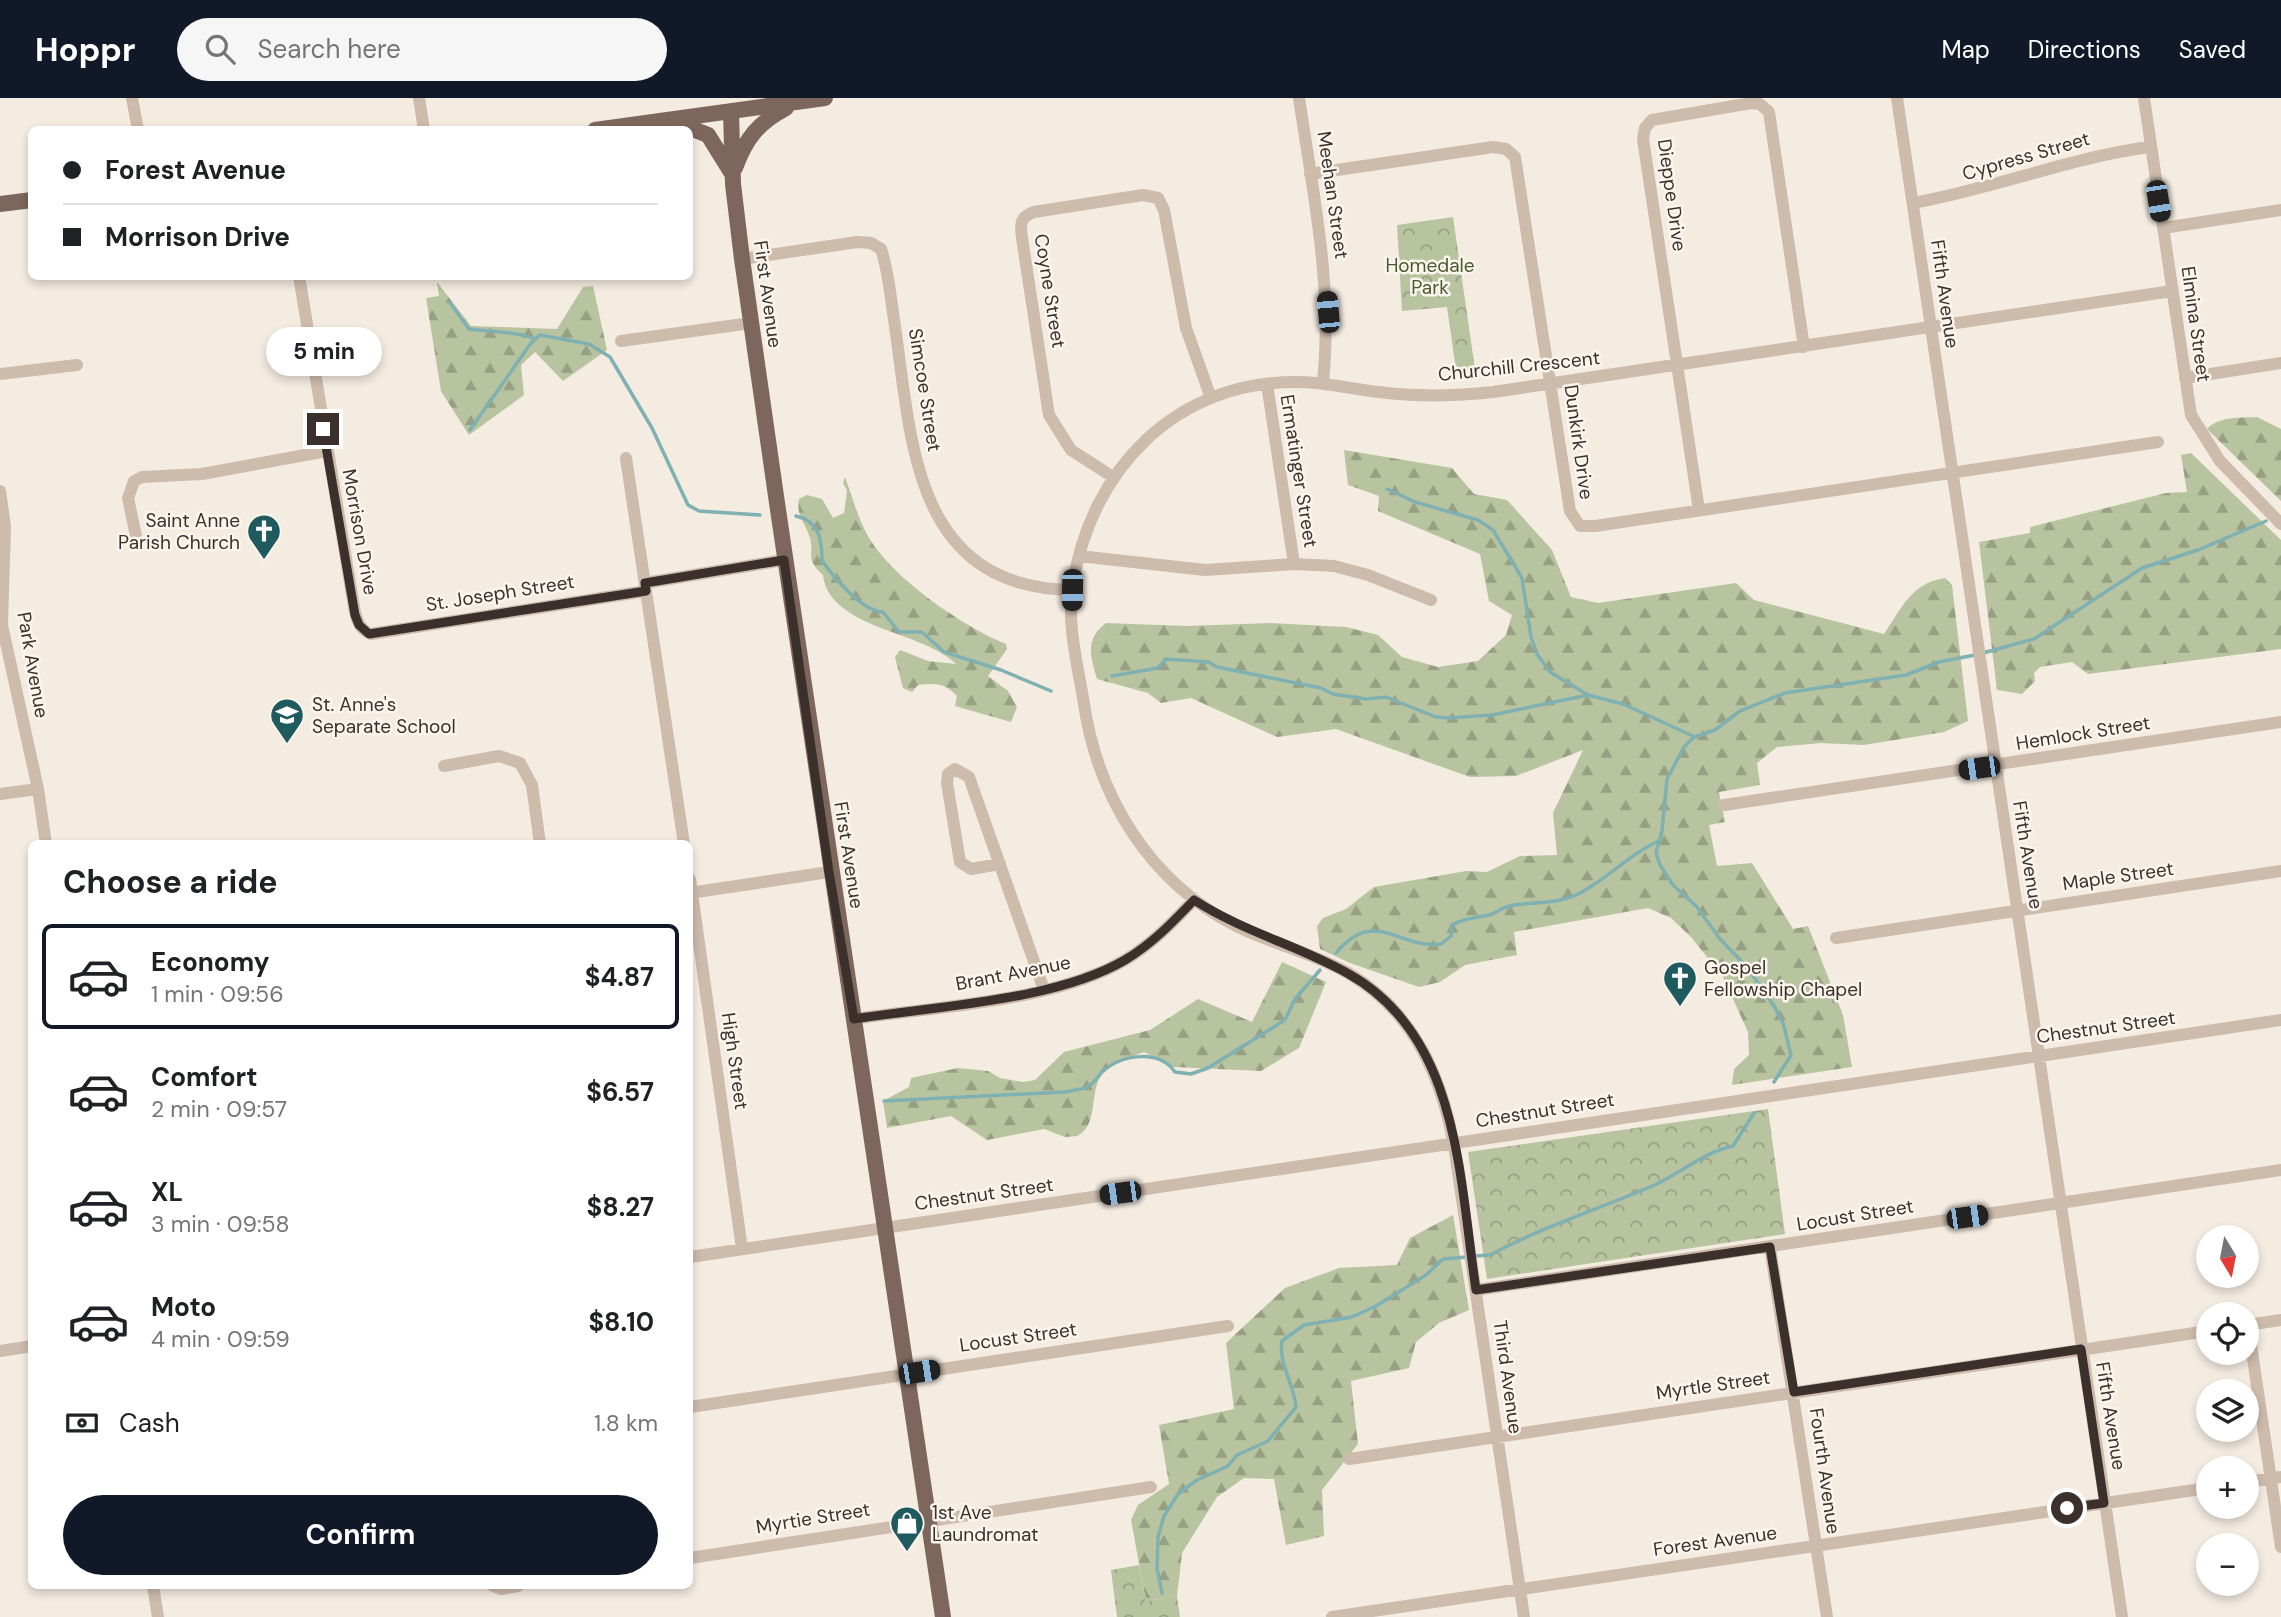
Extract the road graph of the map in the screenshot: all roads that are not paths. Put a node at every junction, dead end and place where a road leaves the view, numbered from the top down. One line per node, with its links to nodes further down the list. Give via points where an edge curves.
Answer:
1 (132, 98): 11 (street)
2 (419, 98): 12 (street)
3 (782, 98): 8 (street)
4 (825, 98): 8 (main road)
5 (1299, 98): 18 (street, Meehan Street)
6 (1897, 98): 20 (street, Fifth Avenue)
7 (2144, 98): 16 (street, Elmina Street)
8 (799, 102): 9 (main road); 17 (main road, via 752,131)
9 (732, 105): 10 (main road); 17 (main road, First Avenue)
10 (664, 120): 13 (main road); 14 (main road)
11 (137, 126)
12 (424, 126)
13 (623, 126)
14 (682, 126)
15 (693, 130): 17 (main road, via 708,135)
16 (2149, 147): 20 (street, Cypress Street, via 2088,156 1968,193); 23 (street, Elmina Street)
17 (733, 174): 24 (main road, First Avenue)
18 (1310, 174): 36 (street, Meehan Street, via 1328,312); 38 (street, Dunkirk Drive, via 1493,147 1510,152 1518,166)
19 (28, 200): 21 (main road)
20 (1913, 203): 28 (street, Fifth Avenue)
21 (0, 204)
22 (2281, 210): 23 (street)
23 (2163, 228): 26 (street, Elmina Street)
24 (742, 259): 27 (main road, First Avenue); 53 (street, Simcoe Street, via 857,242 881,249 919,475 933,510 963,549 990,569 1028,584)
25 (300, 280): 41 (street, Morrison Drive)
26 (2172, 291): 28 (street, Churchill Crescent); 35 (street, Elmina Street)
27 (751, 323): 29 (street); 50 (main road, First Avenue)
28 (1931, 327): 30 (street, Churchill Crescent); 43 (street, Fifth Avenue)
29 (621, 341)
30 (1804, 347): 33 (street, Churchill Crescent); 33 (street, Dieppe Drive, via 1772,119 1765,107 1751,103 1656,118 1643,133)
31 (2281, 363): 35 (street)
32 (77, 365): 34 (street)
33 (1677, 366): 38 (street, Churchill Crescent); 46 (street, Dieppe Drive)
34 (0, 374)
35 (2185, 378): 47 (street, Elmina Street, via 2191,415 2204,440)
36 (1323, 382): 37 (street, Churchill Crescent); 38 (street, Churchill Crescent, via 1379,393 1431,396)
37 (1267, 384): 39 (street, Churchill Crescent); 51 (street, Ermatinger Street)
38 (1551, 384): 46 (street, Dunkirk Drive, via 1570,511 1577,524 1595,526)
39 (1211, 398): 44 (street, Churchill Crescent, via 1152,433); 44 (street, Coyne Street, via 1186,328 1158,198 1138,195 1026,216 1021,223 1022,238 1049,415 1071,450)
40 (2158, 442): 43 (street, Dunkirk Drive)
41 (327, 451): 48 (street, via 202,474 142,477 134,481 128,498); 55 (street, Morrison Drive)
42 (626, 458): 52 (street)
43 (1952, 473): 46 (street, Dunkirk Drive); 57 (street, Fifth Avenue)
44 (1113, 477): 49 (street, Churchill Crescent, via 1085,530)
45 (0, 491): 59 (street, Park Avenue, via 5,526 2,625)
46 (1699, 510)
47 (2281, 524)
48 (136, 537)
49 (1079, 556): 51 (street, via 1205,570); 53 (street, Churchill Crescent)
50 (784, 560): 52 (street, St. Joseph Street); 67 (main road, First Avenue)
51 (1294, 564): 54 (street, via 1352,569)
52 (645, 587): 55 (street, St. Joseph Street, via 371,634); 64 (street)
53 (1072, 590): 69 (street, Churchill Crescent, via 1072,625 1087,729 1102,777 1138,843)
54 (1431, 600)
55 (361, 627)
56 (2281, 722): 57 (street, Hemlock Street)
57 (1994, 765): 61 (street, Hemlock Street); 71 (street, Fifth Avenue)
58 (444, 766): 63 (street, via 499,756 520,763 532,785)
59 (38, 789): 60 (street); 62 (street, Park Avenue)
60 (0, 794)
61 (1724, 805)
62 (45, 840)
63 (539, 840)
64 (683, 840)
65 (1000, 864): 65 (street, via 969,777 955,769 948,774 947,783 960,862 971,869); 73 (street)
66 (2281, 871): 71 (street, Maple Street)
67 (829, 872): 68 (street); 74 (main road, First Avenue)
68 (693, 888)
69 (1194, 900): 73 (street, Brant Avenue, via 1125,960 1069,985); 77 (street, Churchill Crescent, via 1237,926 1349,974 1391,1008 1417,1039 1433,1068)
70 (693, 909): 82 (street, High Street)
71 (2017, 911): 72 (street, Maple Street); 76 (street, Fifth Avenue)
72 (1836, 938)
73 (1044, 990): 74 (street, Brant Avenue)
74 (854, 1019): 80 (main road, First Avenue)
75 (2281, 1020): 76 (street, Chestnut Street)
76 (2039, 1056): 77 (street, Chestnut Street); 79 (street, Fifth Avenue)
77 (1454, 1143): 80 (street, Chestnut Street); 84 (street, Third Avenue)
78 (2281, 1170): 79 (street, Locust Street)
79 (2060, 1203): 81 (street, Locust Street); 90 (street, Fifth Avenue)
80 (886, 1228): 82 (street, Chestnut Street); 93 (main road, First Avenue)
81 (1770, 1247): 84 (street, Locust Street); 94 (street, Fourth Avenue)
82 (742, 1249): 83 (street, Chestnut Street)
83 (693, 1257)
84 (1476, 1290): 96 (street, Third Avenue)
85 (2281, 1320): 86 (street)
86 (2259, 1323)
87 (1228, 1326): 93 (street, Locust Street)
88 (2196, 1333): 90 (street, Myrtle Street)
89 (28, 1347): 91 (street)
90 (2081, 1349): 94 (street, Myrtle Street); 101 (street, Fifth Avenue)
91 (0, 1351)
92 (2255, 1365): 98 (street)
93 (905, 1374): 95 (street, Locust Street); 102 (main road, First Avenue)
94 (1794, 1392): 96 (street, Myrtle Street); 103 (street, Fourth Avenue)
95 (693, 1407)
96 (1497, 1436): 97 (street, Myrtle Street); 107 (street, Third Avenue)
97 (1349, 1459)
98 (2276, 1478): 104 (street)
99 (1151, 1487): 102 (street, Myrtie Street)
100 (2196, 1490): 101 (street, Forest Avenue)
101 (2104, 1503): 103 (street, Forest Avenue); 113 (street, Fifth Avenue)
102 (928, 1519): 105 (street, Myrtie Street); 109 (main road, First Avenue)
103 (1816, 1546): 107 (street, Forest Avenue); 112 (street, Fourth Avenue)
104 (2281, 1547)
105 (693, 1558)
106 (153, 1589): 108 (street)
107 (1520, 1589): 110 (street, Forest Avenue); 111 (street, Third Avenue)
108 (158, 1617)
109 (943, 1617)
110 (1332, 1617)
111 (1524, 1617)
112 (1827, 1617)
113 (2122, 1617)

